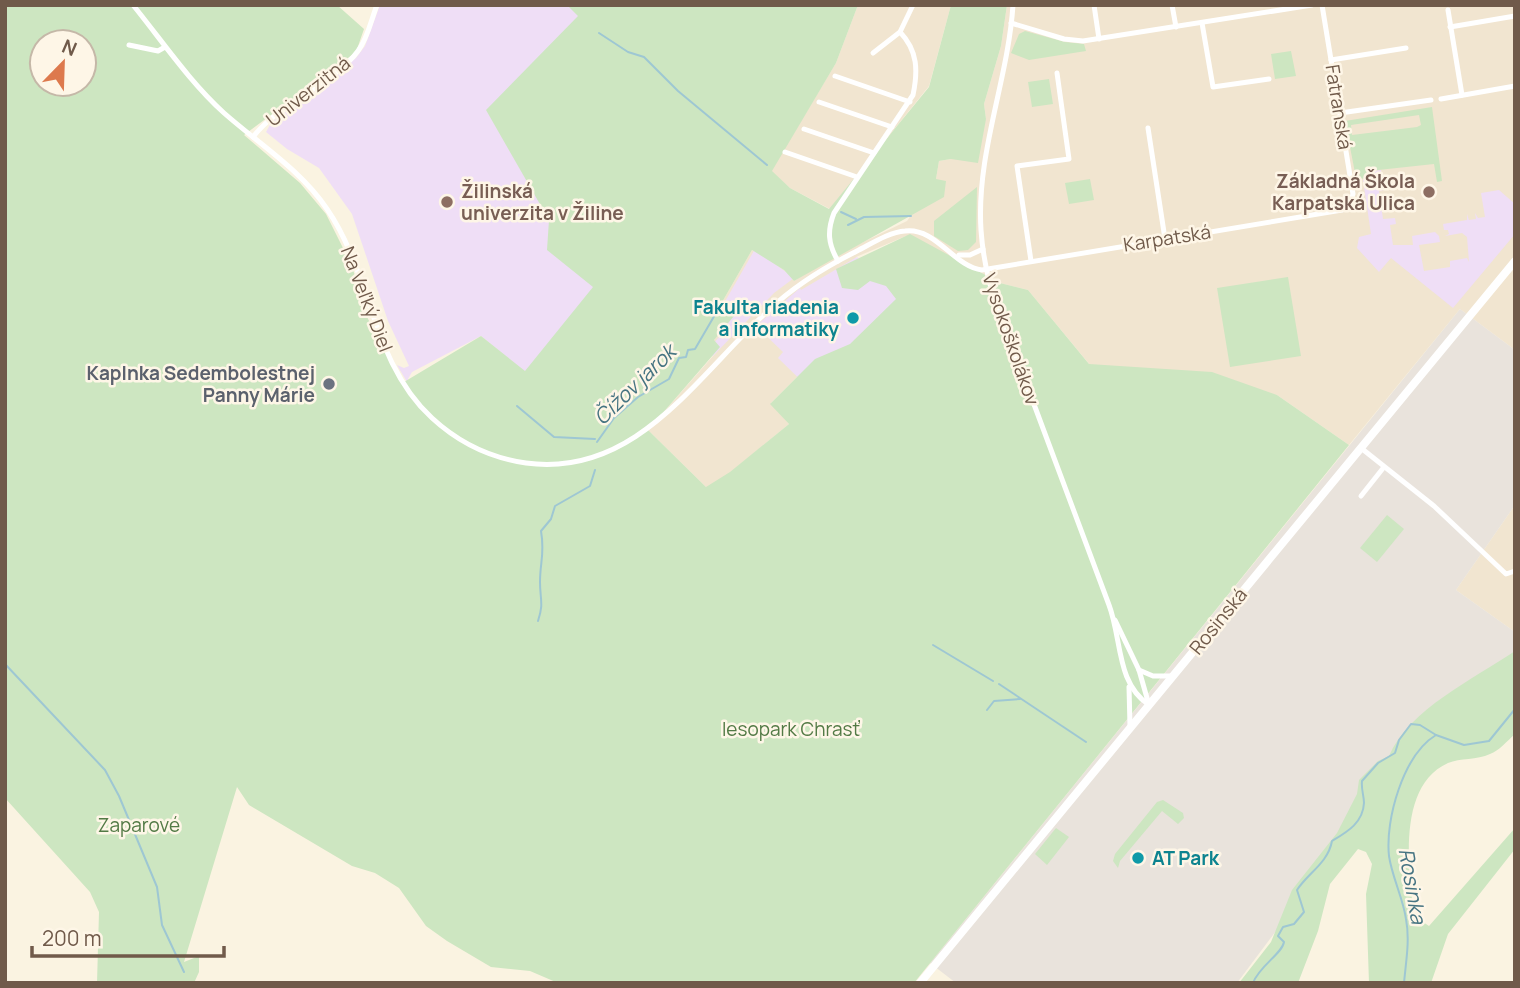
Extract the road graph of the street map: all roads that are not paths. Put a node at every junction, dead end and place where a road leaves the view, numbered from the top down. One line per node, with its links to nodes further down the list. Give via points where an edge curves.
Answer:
1 (133, 5): 18 (street, Na Veľký Diel)
2 (377, 5): 35 (street, Univerzitná, via 358,52)
3 (913, 5): 15 (street)
4 (1013, 5): 11 (street, Vysokoškolákov)
5 (1094, 5): 16 (street)
6 (1172, 5): 13 (street)
7 (1312, 5): 12 (street)
8 (1322, 5): 21 (street, Fatranská)
9 (1448, 10): 14 (street)
10 (1515, 16): 14 (street)
11 (1012, 23): 16 (street, via 1074,41); 41 (street, Vysokoškolákov, via 983,167)
12 (1202, 23): 13 (street); 24 (street, via 1213,87)
13 (1176, 27): 16 (street)
14 (1450, 27): 26 (street)
15 (900, 32): 20 (street); 30 (street, via 916,62)
16 (1099, 39)
17 (129, 45): 18 (street, via 158,51)
18 (165, 47): 35 (street, Na Veľký Diel, via 207,96)
19 (1406, 48): 21 (street)
20 (873, 53)
21 (1331, 60): 31 (street, Fatranská)
22 (1057, 73): 44 (street, via 1069,159 1017,166)
23 (835, 76): 30 (street)
24 (1269, 79)
25 (1515, 86): 26 (street)
26 (1462, 95): 27 (street)
27 (1441, 99)
28 (1431, 100): 31 (street)
29 (819, 102): 32 (street)
30 (909, 102): 32 (street)
31 (1340, 113): 39 (street, Fatranská, via 1353,194)
32 (892, 127): 37 (street)
33 (1148, 128): 40 (street)
34 (804, 129): 37 (street)
35 (253, 137): 43 (street, Na Veľký Diel, via 305,182 332,216 354,258 388,355 419,404 466,443 516,461 571,463 628,442 678,404 780,299)
36 (785, 152): 38 (street)
37 (874, 153): 38 (street)
38 (858, 177): 43 (street, via 828,227)
39 (1347, 207): 40 (street, Karpatská)
40 (1165, 239): 44 (street, Karpatská)
41 (983, 249): 42 (street); 46 (street, Vysokoškolákov)
42 (956, 255): 43 (street, Na Veľký Diel, via 908,230); 46 (street, Na Veľký Diel, via 976,269)
43 (838, 261)
44 (1031, 261): 46 (street, Karpatská)
45 (1515, 261): 47 (street, Rosinská)
46 (986, 269): 51 (street, Vysokoškolákov, via 1004,330)
47 (1361, 448): 48 (street); 53 (street, Rosinská)
48 (1384, 467): 49 (street); 50 (street)
49 (1361, 496)
50 (1512, 573)
51 (1115, 619): 52 (street, Vysokoškolákov); 54 (street, Vysokoškolákov)
52 (1139, 670): 53 (street); 55 (street, Vysokoškolákov)
53 (1173, 676): 55 (street, Rosinská)
54 (1129, 687): 55 (street); 56 (street, Vysokoškolákov)
55 (1149, 705): 56 (street, Rosinská)
56 (1129, 729): 57 (street, Rosinská)
57 (921, 982)

